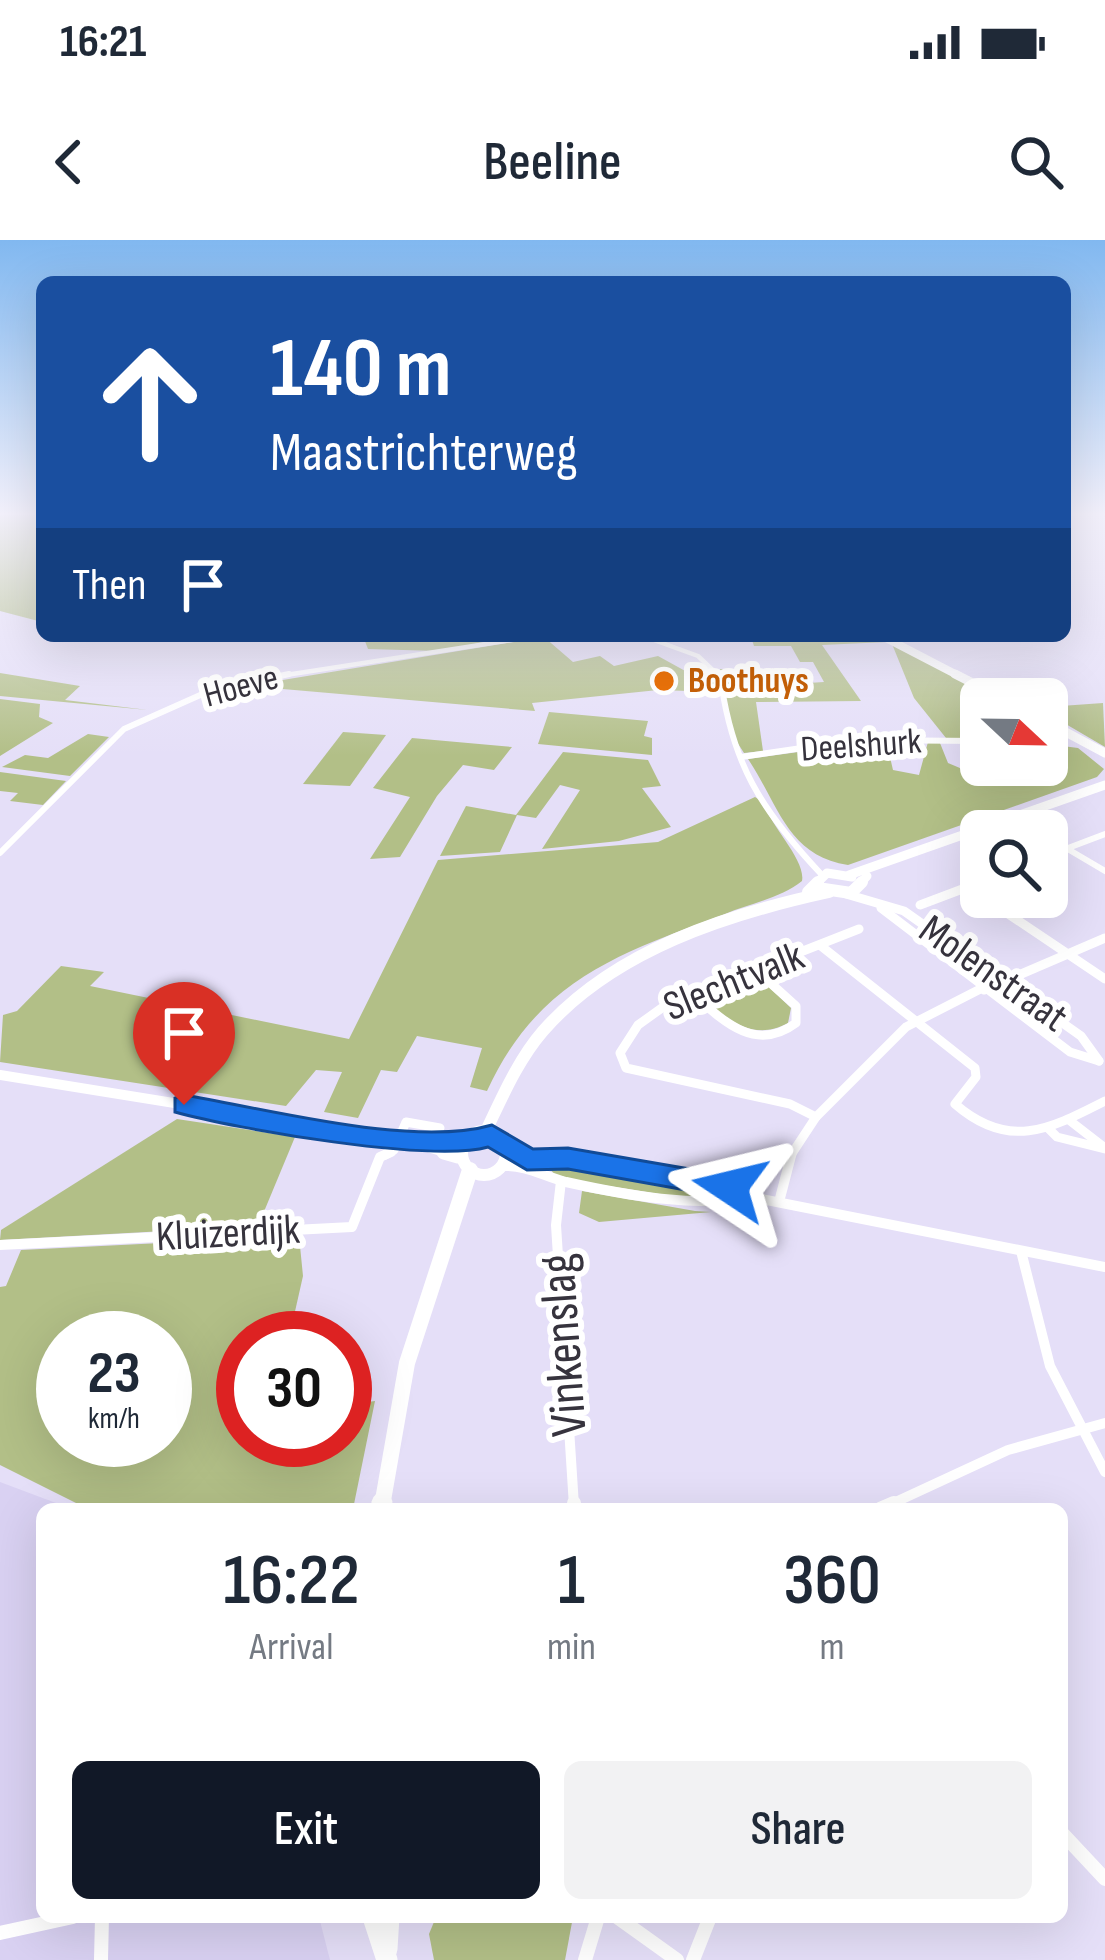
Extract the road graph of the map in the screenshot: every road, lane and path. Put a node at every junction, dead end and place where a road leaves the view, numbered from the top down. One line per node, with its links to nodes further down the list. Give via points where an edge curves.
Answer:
1 (498, 642): 13 (street, Hoeve, via 282,675 166,708 125,729)
2 (657, 642): 8 (street, via 716,667 724,726)
3 (894, 642): 4 (main road)
4 (963, 678)
5 (1068, 734): 7 (main road)
6 (960, 741): 8 (street, Deelshurk, via 856,740)
7 (1103, 753)
8 (741, 757): 15 (street, via 778,829)
9 (1105, 785): 16 (main road)
10 (1105, 834): 11 (street)
11 (1068, 847)
12 (1068, 849): 14 (street)
13 (0, 853)
14 (1105, 871)
15 (826, 881): 16 (main road); 16 (main road); 42 (main road, via 645,955 589,988 534,1042 504,1100)
16 (852, 885): 18 (street, Molenstraat)
17 (960, 891): 19 (street)
18 (873, 905): 20 (street, Molenstraat); 21 (street, Molenstraat)
19 (920, 905)
20 (898, 910): 21 (street, Molenstraat); 29 (street, Molenstraat)
21 (886, 915): 30 (street, Molenstraat)
22 (1014, 918): 26 (street)
23 (859, 929): 25 (street, Slechtvalk)
24 (1105, 938): 26 (street)
25 (820, 946): 27 (street, Slechtvalk); 32 (street)
26 (1068, 955): 28 (street); 29 (street)
27 (755, 969): 31 (street, Slechtvalk); 31 (street, via 796,1006 797,1019 783,1033 739,1033)
28 (1105, 979)
29 (1005, 982): 30 (street); 30 (street, Molenstraat, via 1088,1042 1100,1061 1070,1052)
30 (984, 990): 32 (street)
31 (693, 994): 35 (street, Slechtvalk, via 638,1025 620,1053 622,1066)
32 (915, 1020): 35 (street); 38 (street, via 977,1072 956,1100 961,1113 997,1127)
33 (0, 1075): 39 (main road)
34 (1105, 1101): 36 (street)
35 (816, 1117): 48 (street, via 794,1149)
36 (1069, 1120): 38 (street); 40 (street)
37 (440, 1128): 39 (street, via 406,1122)
38 (1049, 1129): 40 (street)
39 (398, 1139): 41 (main road); 50 (street, Kluizerdijk, via 380,1156 352,1227)
40 (1105, 1148)
41 (460, 1150): 42 (main road); 42 (main road)
42 (492, 1155): 43 (street); 44 (street); 56 (main road, via 460,1214 407,1363)
43 (550, 1159): 44 (street); 46 (street)
44 (544, 1173): 45 (street)
45 (561, 1181): 49 (street); 57 (street, Vinkenslag, via 556,1225)
46 (711, 1183): 47 (street); 49 (street)
47 (756, 1198): 48 (street); 49 (street)
48 (779, 1202): 51 (street)
49 (716, 1204)
50 (0, 1245)
51 (1021, 1251): 52 (street); 54 (street)
52 (1105, 1267)
53 (1105, 1423): 54 (street)
54 (1075, 1428): 55 (street); 58 (street)
55 (1105, 1472)
56 (382, 1503)
57 (574, 1503)
58 (893, 1503)
59 (1068, 1839): 60 (street)
60 (1105, 1879)
61 (47, 1923): 68 (street)
62 (102, 1923): 69 (street)
63 (375, 1923): 70 (main road)
64 (389, 1923): 70 (main road)
65 (596, 1923): 71 (street)
66 (625, 1923): 72 (street)
67 (708, 1923): 73 (street)
68 (0, 1934)
69 (101, 1960)
70 (387, 1960)
71 (585, 1960)
72 (677, 1960)
73 (693, 1960)

